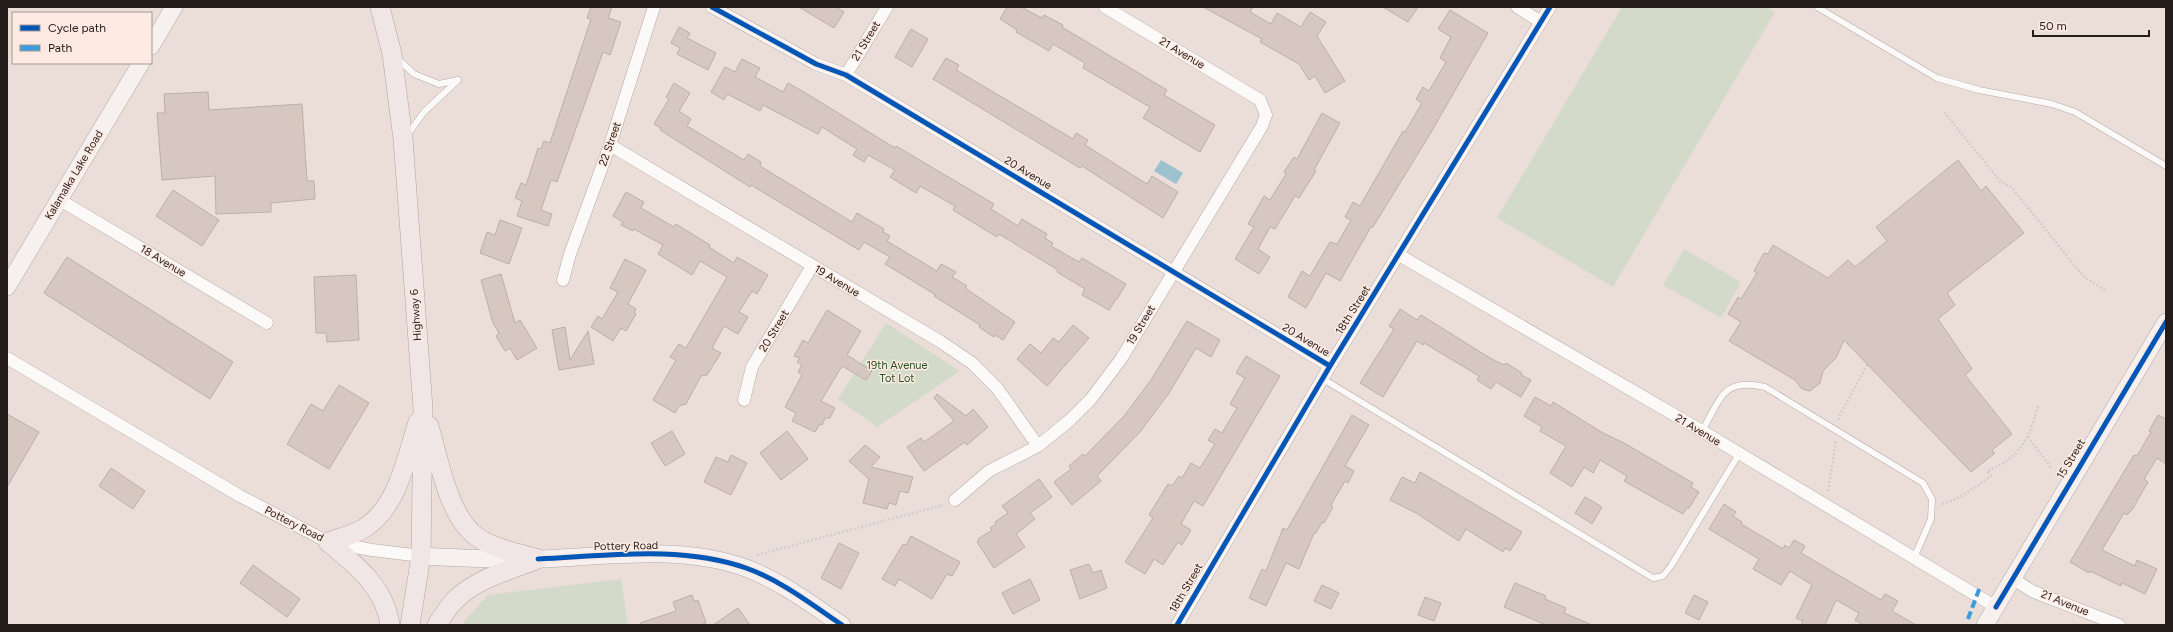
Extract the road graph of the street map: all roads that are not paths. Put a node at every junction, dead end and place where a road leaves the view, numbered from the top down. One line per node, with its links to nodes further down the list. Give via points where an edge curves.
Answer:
1 (174, 7): 11 (street)
2 (380, 7): 12 (main road, Highway 6)
3 (654, 7): 17 (street, 22 Street)
4 (712, 7): 14 (street, 20 Avenue, via 816,64)
5 (887, 7): 14 (street, 21 Street)
6 (1104, 7): 15 (street, 21 Avenue)
7 (1517, 7): 10 (street)
8 (1550, 7): 10 (street, 18th Street)
9 (1818, 7): 18 (lane, via 1937,78 1978,90 2052,104 2075,112)
10 (1541, 22): 20 (street, 18th Street)
11 (152, 44)
12 (392, 54): 16 (main road, Highway 6); 16 (lane, via 414,74 439,84 458,80 415,121)
13 (140, 64): 19 (street, Kalamalka Lake Road)
14 (846, 75): 22 (street, 20 Avenue)
15 (1260, 100): 22 (street, 19 Street, via 1266,115 1262,126)
16 (404, 141): 31 (main road, Highway 6)
17 (610, 145): 21 (street, 19 Avenue); 23 (street, 22 Street)
18 (2166, 166)
19 (60, 200): 24 (street, Kalamalka Lake Road); 26 (street, 18 Avenue)
20 (1398, 255): 28 (street, 18th Street); 32 (street, 21 Avenue)
21 (812, 266): 30 (street, 20 Street, via 752,367); 33 (street, 19 Avenue, via 972,363 997,388)
22 (1174, 272): 28 (street, 20 Avenue); 33 (street, 19 Street, via 1108,377 1070,420)
23 (562, 280)
24 (7, 287)
25 (2166, 322): 40 (street, 15 Street)
26 (267, 323)
27 (7, 358): 36 (street, Pottery Road, via 240,496)
28 (1330, 366): 29 (street, 18th Street)
29 (1323, 379): 34 (lane, via 1653,578 1663,576 1671,566); 46 (street, 18th Street)
30 (744, 400)
31 (423, 408): 36 (main road, via 395,491 386,508 375,521 362,530); 37 (main road, Highway 6); 39 (main road, via 454,508 465,524 478,537 494,545)
32 (1702, 431): 34 (street, 21 Avenue); 38 (lane, via 1730,387 1748,383 1765,387 1923,483 1932,499 1931,519)
33 (1038, 446): 35 (street, 19 Street, via 989,471)
34 (1739, 454): 38 (street, 21 Avenue)
35 (955, 500)
36 (328, 542): 37 (street, Pottery Road); 42 (main road, via 370,580 388,610)
37 (421, 556): 39 (street, Pottery Road); 43 (main road, Highway 6)
38 (1914, 558): 41 (street, 21 Avenue)
39 (538, 559): 44 (main road, via 468,588 453,601); 45 (street, Pottery Road, via 650,554 706,558 745,568 766,577)
40 (2012, 578): 41 (street, 15 Street); 48 (street, 21 Avenue, via 2032,591)
41 (1996, 607): 47 (street, 15 Street)
42 (390, 625)
43 (410, 625)
44 (437, 625)
45 (842, 625)
46 (1177, 625)
47 (1985, 625)
48 (2119, 625)

